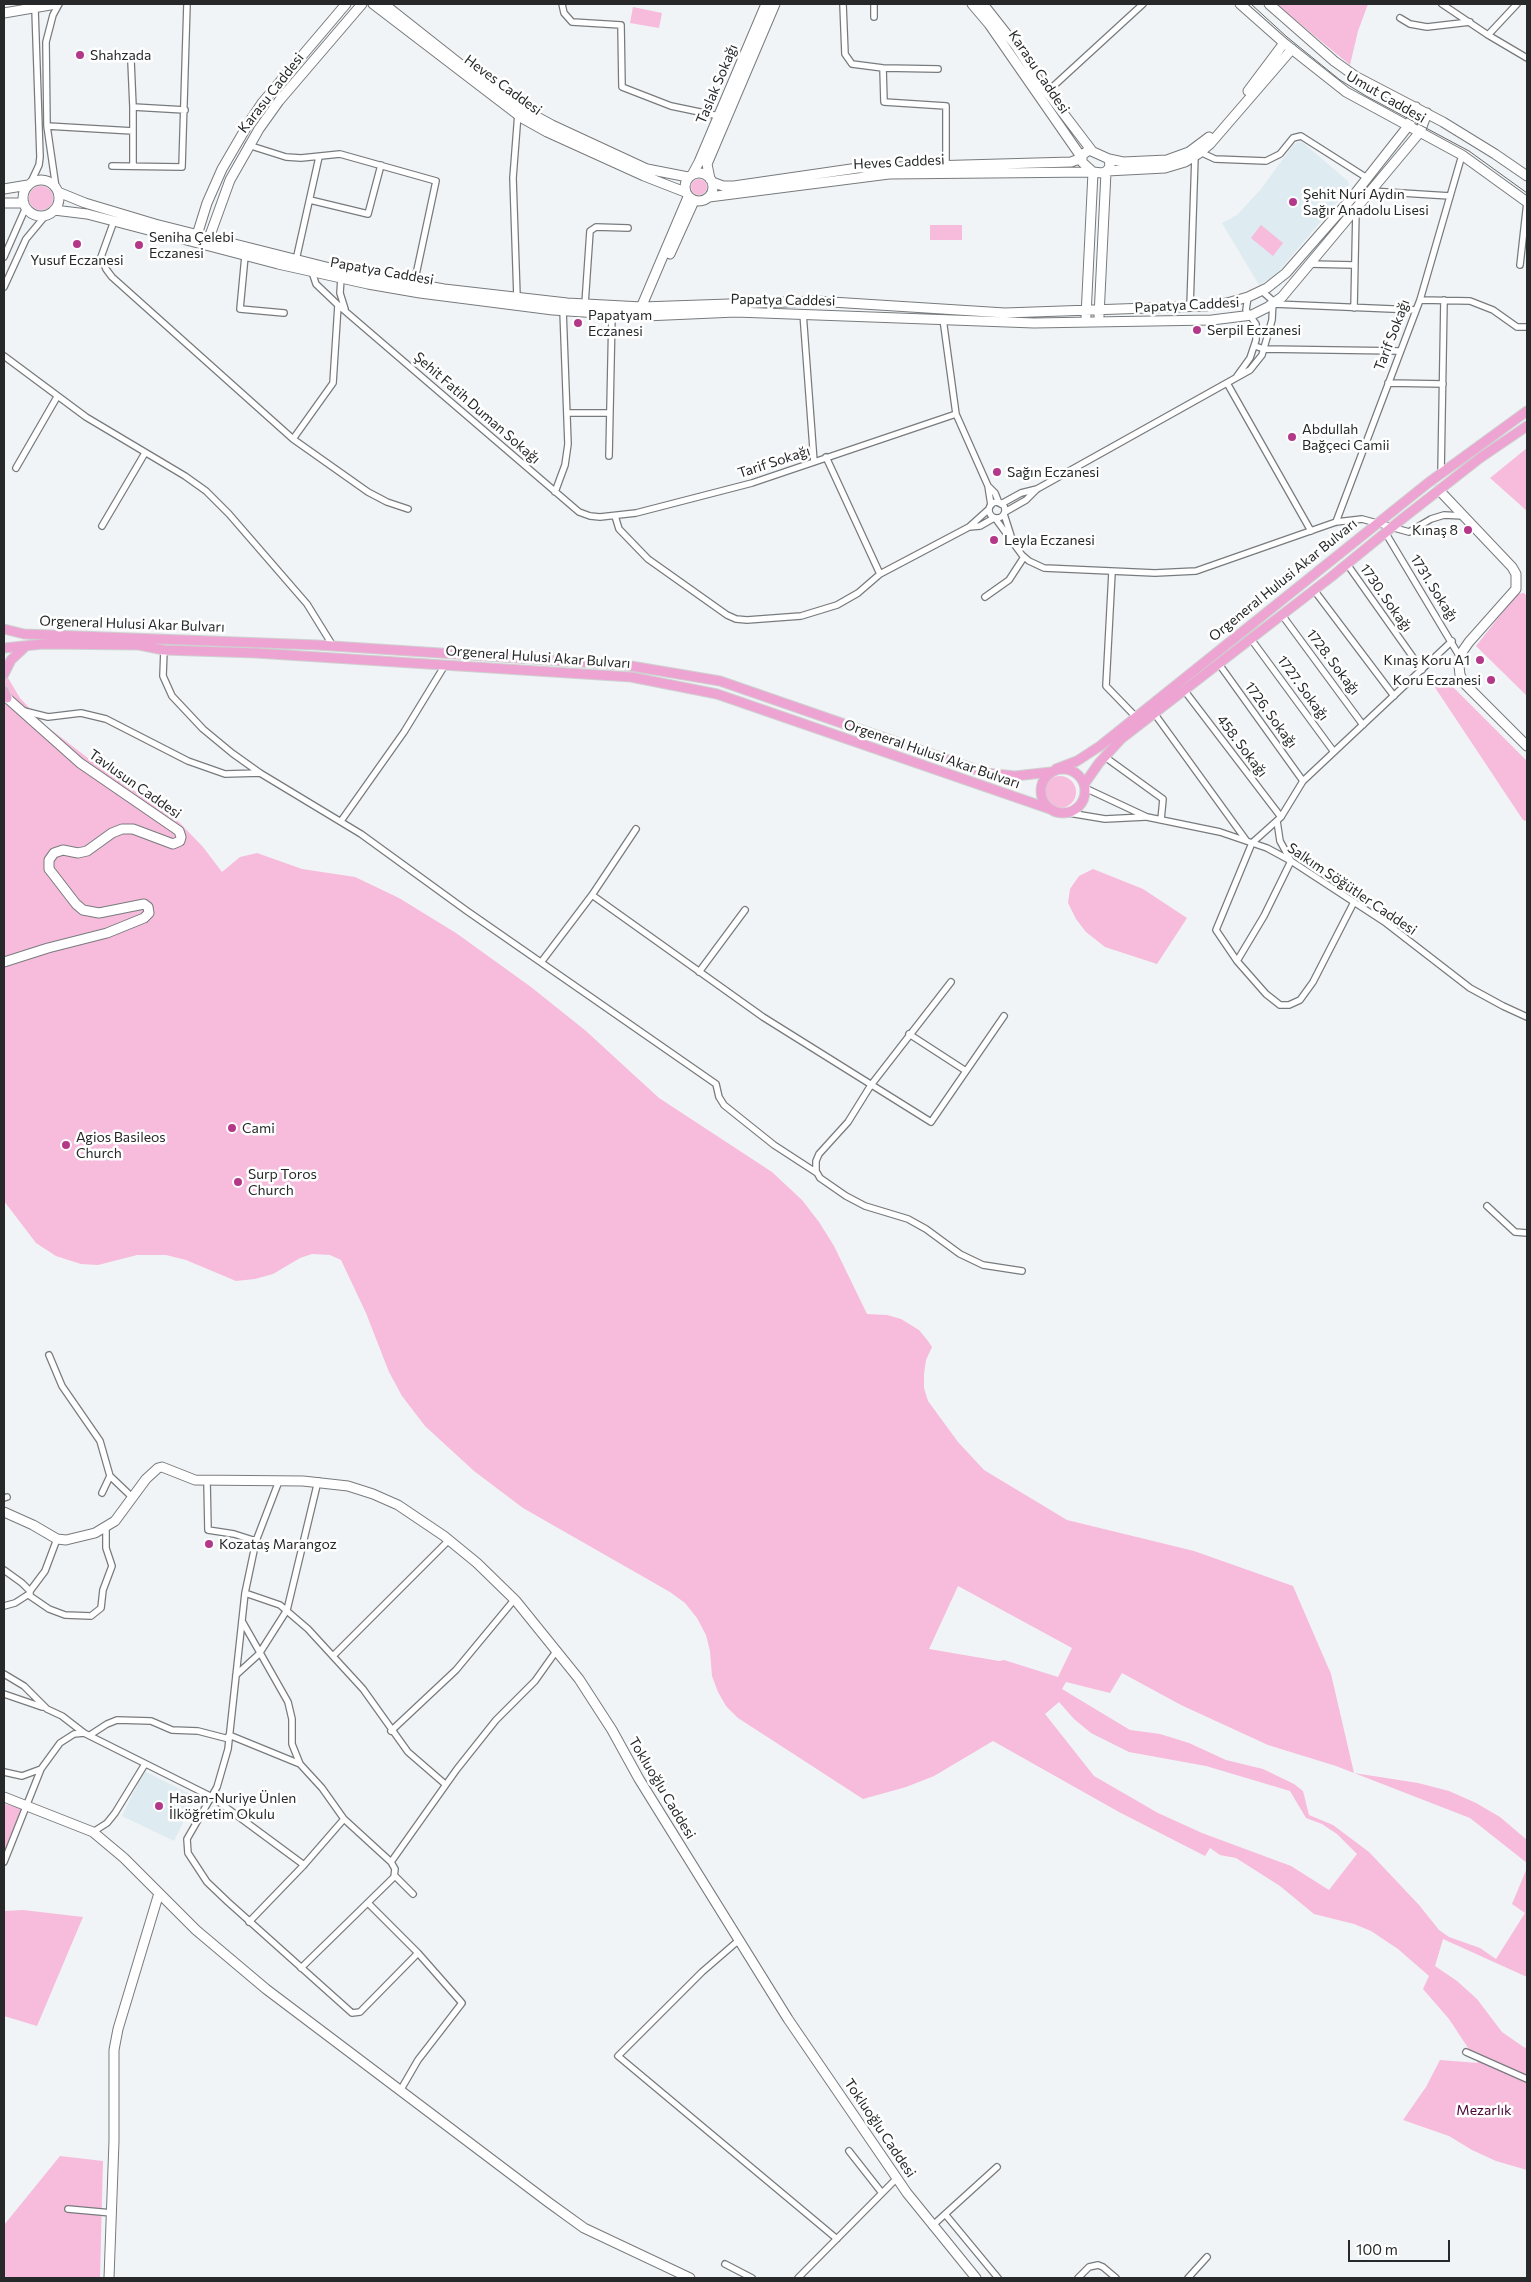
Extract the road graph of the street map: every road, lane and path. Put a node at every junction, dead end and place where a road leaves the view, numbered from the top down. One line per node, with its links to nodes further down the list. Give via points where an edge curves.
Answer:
1 (57, 4): 18 (street); 37 (street, via 46,42)
2 (187, 4): 33 (street)
3 (346, 4): 73 (street, Karasu Caddesi, via 250,121 222,169)
4 (362, 4): 41 (street, Karasu Caddesi, via 279,102)
5 (373, 4): 34 (street, Heves Caddesi)
6 (562, 4): 36 (street, via 564,13 572,22 621,25 622,87 671,106)
7 (766, 4): 36 (street, Taslak Sokağı)
8 (775, 4): 57 (street, Taslak Sokağı, via 707,164)
9 (843, 4): 28 (street, via 846,58 856,66)
10 (874, 4): 21 (street)
11 (972, 4): 46 (street, Karasu Caddesi)
12 (983, 4): 30 (street, Karasu Caddesi)
13 (1143, 4): 30 (street)
14 (1240, 4): 25 (street, Umut Caddesi)
15 (1269, 4): 32 (street, Umut Caddesi, via 1344,69)
16 (1442, 4): 23 (street)
17 (1517, 4): 24 (street)
18 (35, 6): 20 (street); 58 (street, via 40,157)
19 (386, 6): 34 (street, Heves Caddesi)
20 (4, 13)
21 (874, 16)
22 (1400, 18): 23 (street, via 1421,27)
23 (1470, 22): 24 (street)
24 (1488, 35): 26 (street)
25 (1288, 46): 38 (street, Umut Caddesi, via 1346,92); 43 (street); 47 (street, via 1196,148 1175,158 1155,161)
26 (1527, 58)
27 (131, 61): 31 (street)
28 (884, 68): 29 (street); 49 (street, via 884,102 946,106)
29 (938, 69)
30 (1047, 92): 42 (street, Karasu Caddesi)
31 (133, 108): 33 (street); 39 (street)
32 (1416, 108): 35 (street, Umut Caddesi); 38 (street, Papatya Caddesi)
33 (185, 110): 51 (street, via 182,167)
34 (519, 111): 54 (street, Heves Caddesi, via 647,169); 63 (street, Heves Caddesi, via 561,138); 86 (street, via 513,178)
35 (1426, 113): 40 (street, Papatya Caddesi); 55 (street, Umut Caddesi)
36 (719, 116): 54 (street, Taslak Sokağı)
37 (48, 126): 39 (street); 60 (street)
38 (1409, 126): 40 (street, Umut Caddesi); 56 (street, Papatya Caddesi)
39 (133, 131): 51 (street)
40 (1420, 132): 44 (street, Umut Caddesi); 61 (street, Papatya Caddesi)
41 (248, 146): 45 (street, via 286,157); 74 (street, Karasu Caddesi, via 228,186)
42 (1092, 151): 46 (street, via 1086,151); 47 (street)
43 (1198, 154): 52 (street, via 1165,168); 56 (street, via 1215,159 1266,161 1278,156 1293,138 1301,136); 93 (street)
44 (1462, 154): 62 (street, Tarif Sokağı); 66 (street, Umut Caddesi)
45 (319, 157): 48 (street, via 340,154); 65 (street)
46 (1082, 158): 49 (street, Heves Caddesi, via 1071,162); 53 (street)
47 (1109, 159): 52 (street)
48 (381, 165): 65 (street, via 368,214); 83 (street, via 436,181)
49 (946, 165): 57 (street, Heves Caddesi, via 858,168 734,186 724,186)
50 (112, 166): 51 (street)
51 (133, 166)
52 (1107, 171): 53 (street); 96 (street)
53 (1092, 172): 64 (street, Heves Caddesi, via 896,174); 100 (street)
54 (690, 176): 57 (street, via 700,173); 63 (street, via 684,184)
55 (1527, 176)
56 (1367, 178): 85 (street, Papatya Caddesi, via 1286,273)
57 (711, 180): 64 (street, via 713,190)
58 (30, 184): 59 (street); 60 (street, via 45,180); 68 (street, via 23,194)
59 (4, 189)
60 (57, 190): 70 (street, via 58,202); 73 (street, Papatya Caddesi, via 95,207)
61 (1370, 191): 62 (street); 69 (street, Papatya Caddesi)
62 (1450, 196): 88 (street, Tarif Sokağı)
63 (689, 197): 64 (street, via 702,201); 99 (street)
64 (709, 197)
65 (310, 200): 77 (street)
66 (1527, 202): 80 (street)
67 (4, 203): 68 (street)
68 (25, 205): 70 (street, via 37,216); 76 (street)
69 (1356, 208): 78 (street, Papatya Caddesi); 79 (street)
70 (50, 213): 71 (street, Papatya Caddesi, via 78,212); 84 (street, via 26,239)
71 (114, 221): 75 (street, Papatya Caddesi); 123 (street, via 101,257 112,277)
72 (628, 228): 90 (street, via 596,227 590,232)
73 (197, 235): 74 (street, Papatya Caddesi)
74 (209, 238): 77 (street, Papatya Caddesi)
75 (245, 256): 81 (street, Papatya Caddesi); 101 (street, via 240,309)
76 (4, 257)
77 (296, 260): 81 (street, Papatya Caddesi)
78 (1308, 264): 79 (street); 91 (street, Papatya Caddesi)
79 (1354, 265): 94 (street)
80 (1520, 265)
81 (313, 268): 82 (street, Papatya Caddesi); 92 (street, Şehit Fatih Duman Sokağı, via 316,284)
82 (342, 274): 83 (street, Papatya Caddesi); 95 (street, Papatya Caddesi, via 420,293); 98 (street, via 340,298)
83 (414, 284): 86 (street, Papatya Caddesi)
84 (4, 286)
85 (1262, 291): 87 (street, Papatya Caddesi); 91 (street)
86 (516, 296): 90 (street, Papatya Caddesi)
87 (1248, 297): 93 (street, Papatya Caddesi, via 1216,305); 104 (street, via 1245,307)
88 (1420, 300): 89 (street); 97 (street, Tarif Sokağı)
89 (1444, 300): 108 (street, via 1470,301 1499,313 1516,327); 116 (street)
90 (586, 304): 99 (street, Papatya Caddesi)
91 (1274, 304): 94 (street); 104 (street, Papatya Caddesi); 110 (street)
92 (338, 305): 98 (street, Şehit Fatih Duman Sokağı); 123 (street, via 334,383)
93 (1190, 306): 96 (street, Papatya Caddesi)
94 (1354, 308): 97 (street)
95 (563, 310): 103 (street, Papatya Caddesi); 119 (street)
96 (1099, 310): 100 (street, Papatya Caddesi); 107 (street)
97 (1416, 310): 111 (street, Tarif Sokağı)
98 (346, 311): 133 (street, Şehit Fatih Duman Sokağı)
99 (644, 311): 100 (street, Papatya Caddesi, via 816,301 982,313); 102 (street, Papatya Caddesi); 103 (street, Papatya Caddesi)
100 (1086, 311): 106 (street)
101 (284, 313)
102 (803, 313): 105 (street, Papatya Caddesi); 127 (street)
103 (612, 314): 120 (street)
104 (1249, 315): 107 (street, Papatya Caddesi, via 1212,320); 109 (street, via 1257,328)
105 (943, 319): 106 (street, Papatya Caddesi); 121 (street)
106 (1085, 322): 107 (street, Papatya Caddesi)
107 (1100, 322)
108 (1527, 327)
109 (1255, 346): 110 (street); 113 (street)
110 (1264, 349): 111 (street); 113 (street, via 1254,366)
111 (1400, 351): 115 (street, Tarif Sokağı)
112 (4, 356): 117 (street)
113 (1235, 378): 114 (street)
114 (1227, 383): 131 (street); 147 (street)
115 (1388, 383): 116 (street); 142 (street, Tarif Sokağı)
116 (1443, 384): 129 (street)
117 (57, 397): 124 (street); 128 (street)
118 (1527, 411): 129 (main road, Orgeneral Hulusi Akar Bulvarı)
119 (567, 413): 120 (street); 133 (street, via 567,454)
120 (610, 413): 125 (street)
121 (956, 414): 126 (street, Tarif Sokağı); 130 (street)
122 (1527, 426): 132 (main road, Orgeneral Hulusi Akar Bulvarı)
123 (293, 439): 136 (street, via 368,492)
124 (145, 453): 144 (street); 160 (street, via 185,476 222,506 307,604)
125 (609, 456)
126 (826, 458): 127 (street, Tarif Sokağı); 152 (street)
127 (814, 462): 138 (street, Tarif Sokağı, via 752,483)
128 (16, 468)
129 (1441, 473): 143 (main road, Orgeneral Hulusi Akar Bulvarı)
130 (988, 486): 134 (street); 135 (street)
131 (1037, 489): 134 (street); 137 (street)
132 (1439, 490): 139 (street); 146 (main road, Orgeneral Hulusi Akar Bulvarı)
133 (555, 492): 140 (street, Şehit Fatih Duman Sokağı, via 579,512)
134 (1000, 503): 135 (street); 137 (street)
135 (990, 507): 141 (street, via 990,514); 145 (street)
136 (408, 510)
137 (1004, 513): 141 (street); 148 (street)
138 (615, 516): 140 (street, Tarif Sokağı); 152 (street, via 619,529 648,559 736,620 801,616 837,606)
139 (1464, 516): 146 (street, via 1431,518 1410,532); 163 (street, via 1512,567 1517,582 1516,589 1469,642)
140 (595, 517)
141 (995, 518): 145 (street); 148 (street)
142 (1336, 522): 143 (street, via 1362,519); 147 (street)
143 (1377, 523): 146 (street); 173 (main road, Orgeneral Hulusi Akar Bulvarı)
144 (102, 526)
145 (969, 528): 152 (street)
146 (1388, 530): 150 (main road, Orgeneral Hulusi Akar Bulvarı); 158 (street, 1731. Sokağı)
147 (1311, 531): 151 (street, via 1196,572)
148 (1012, 540): 149 (street)
149 (1024, 557): 151 (street, via 1044,568); 154 (street, via 1009,580)
150 (1347, 564): 153 (main road, Orgeneral Hulusi Akar Bulvarı); 166 (street, 1730. Sokağı)
151 (1112, 572): 173 (street, via 1106,686)
152 (880, 574)
153 (1314, 590): 155 (main road, Orgeneral Hulusi Akar Bulvarı); 169 (street)
154 (985, 597)
155 (1282, 615): 157 (main road, Orgeneral Hulusi Akar Bulvarı); 175 (street, 1728. Sokağı)
156 (4, 630): 160 (main road, Orgeneral Hulusi Akar Bulvarı, via 24,634)
157 (1251, 639): 164 (main road, Orgeneral Hulusi Akar Bulvarı); 177 (street, 1727. Sokağı)
158 (1452, 641): 163 (street, 1731. Sokağı); 166 (street)
159 (28, 644): 161 (main road, Orgeneral Hulusi Akar Bulvarı); 162 (main road, Orgeneral Hulusi Akar Bulvarı, via 125,644); 167 (main road, via 15,654)
160 (333, 646): 179 (main road, Orgeneral Hulusi Akar Bulvarı, via 625,665 720,681 986,774 1015,776)
161 (4, 648)
162 (164, 650): 165 (main road, Orgeneral Hulusi Akar Bulvarı); 180 (street, via 163,676 172,696 219,742)
163 (1460, 657): 176 (street, via 1459,671 1465,684)
164 (1218, 664): 168 (main road, Orgeneral Hulusi Akar Bulvarı); 181 (street, 1726. Sokağı)
165 (445, 665): 183 (main road, Orgeneral Hulusi Akar Bulvarı, via 631,677 717,694); 188 (street, via 399,740)
166 (1422, 670): 169 (street)
167 (4, 674)
168 (1184, 690): 172 (main road, Orgeneral Hulusi Akar Bulvarı); 186 (street, 458. Sokağı)
169 (1394, 696): 175 (street)
170 (4, 697): 171 (street, Tavlusun Caddesi); 174 (street, Tavlusun Caddesi)
171 (19, 710): 174 (street, Tavlusun Caddesi); 180 (street, via 48,716 81,713 106,719 188,761 215,771 225,774)
172 (1154, 713): 178 (main road, Orgeneral Hulusi Akar Bulvarı); 190 (street)
173 (1136, 717): 179 (main road, Orgeneral Hulusi Akar Bulvarı, via 1077,761)
174 (32, 722): 196 (street, Tavlusun Caddesi, via 80,762 179,831 181,837 173,844 134,829 122,829 106,836 88,851 54,853 49,869 83,910 99,913 144,904 149,912 144,918 107,934)
175 (1363, 725): 177 (street)
176 (1527, 746)
177 (1334, 752): 181 (street)
178 (1105, 756): 182 (main road, Orgeneral Hulusi Akar Bulvarı); 187 (street, via 1163,799)
179 (1053, 770): 182 (main road, via 1074,770); 183 (main road, via 1043,781 1041,794)
180 (260, 773): 188 (street)
181 (1303, 781): 186 (street)
182 (1085, 786): 184 (main road, via 1081,804); 185 (street, Salkım Söğütler Caddesi)
183 (1050, 809): 184 (main road)
184 (1069, 812): 185 (street, Salkım Söğütler Caddesi, via 1105,820)
185 (1148, 817): 187 (street, Salkım Söğütler Caddesi)
186 (1279, 819): 190 (street); 191 (street, via 1280,841)
187 (1161, 820): 190 (street, Salkım Söğütler Caddesi, via 1220,832)
188 (341, 821): 197 (street)
189 (636, 829): 192 (street)
190 (1249, 842): 191 (street, Salkım Söğütler Caddesi); 195 (street, via 1216,930)
191 (1291, 861): 193 (street, Salkım Söğütler Caddesi); 195 (street)
192 (592, 895): 197 (street); 198 (street)
193 (1354, 902): 195 (street, via 1319,972 1303,996 1293,1004 1280,1005); 201 (street, Salkım Söğütler Caddesi, via 1461,982)
194 (745, 910): 198 (street)
195 (1237, 961)
196 (4, 962)
197 (542, 962): 205 (street, via 716,1084 719,1097 730,1111)
198 (699, 972): 204 (street)
199 (951, 982): 202 (street)
200 (1004, 1016): 203 (street)
201 (1527, 1017)
202 (909, 1034): 203 (street); 204 (street)
203 (966, 1071): 204 (street, via 931,1122)
204 (871, 1085): 205 (street, via 852,1118 819,1154)
205 (817, 1173): 208 (street, via 828,1185 846,1196 908,1219 960,1254 983,1265)
206 (1488, 1206): 207 (street, via 1515,1232)
207 (1527, 1233)
208 (1022, 1271)
209 (48, 1355): 210 (street, via 62,1386 100,1441)
210 (110, 1476): 214 (street); 215 (street)
211 (208, 1481): 212 (street, Tokluoğlu Caddesi); 215 (street, Tokluoğlu Caddesi, via 190,1479 160,1467); 220 (street, via 208,1530)
212 (279, 1481): 213 (street, Tokluoğlu Caddesi); 220 (street)
213 (318, 1481): 219 (street, Tokluoğlu Caddesi, via 361,1489 386,1499 414,1514); 226 (street)
214 (102, 1493)
215 (132, 1497): 217 (street)
216 (4, 1512): 218 (street)
217 (106, 1528): 218 (street, via 78,1538); 222 (street, via 106,1548 112,1566 103,1590 101,1608 97,1612 91,1616 59,1614)
218 (57, 1539): 222 (street, via 45,1571)
219 (449, 1540): 224 (street, Tokluoğlu Caddesi); 230 (street)
220 (256, 1541): 223 (street)
221 (4, 1570): 222 (street)
222 (29, 1592): 225 (street, via 15,1603)
223 (245, 1593): 226 (street, via 272,1601); 227 (street)
224 (514, 1600): 228 (street, Tokluoğlu Caddesi); 235 (street, via 456,1670)
225 (4, 1606)
226 (287, 1610): 229 (street); 230 (street)
227 (242, 1622): 229 (street); 232 (street)
228 (557, 1650): 242 (street, via 542,1673 484,1734); 256 (street, Tokluoğlu Caddesi, via 597,1706)
229 (259, 1654): 232 (street); 239 (street, via 288,1702 292,1744)
230 (333, 1656): 235 (street, via 370,1698)
231 (4, 1674): 234 (street, via 24,1686)
232 (236, 1676): 237 (street)
233 (4, 1694): 234 (street)
234 (47, 1709): 236 (street)
235 (391, 1731): 242 (street, via 417,1761)
236 (87, 1734): 237 (street, via 117,1720 151,1721 172,1730); 238 (street); 240 (street, via 70,1736 60,1742)
237 (229, 1738): 239 (street); 244 (street)
238 (145, 1764): 244 (street); 247 (street, via 115,1814)
239 (300, 1764): 246 (street)
240 (41, 1769): 241 (street, via 22,1776); 245 (street)
241 (4, 1772)
242 (444, 1784): 249 (street)
243 (4, 1797): 245 (street)
244 (212, 1797): 250 (street); 255 (street, via 188,1840 188,1852 207,1882)
245 (28, 1806): 247 (street); 248 (street)
246 (344, 1819): 249 (street); 250 (street)
247 (93, 1832): 252 (street)
248 (4, 1862)
249 (391, 1862): 251 (street)
250 (304, 1866): 255 (street)
251 (394, 1876): 253 (street); 254 (street)
252 (159, 1893): 261 (street, via 196,1930 245,1971); 267 (street, via 114,2050)
253 (413, 1894)
254 (368, 1903): 257 (street); 258 (street)
255 (249, 1922): 258 (street)
256 (739, 1940): 264 (street, Tokluoğlu Caddesi, via 806,2046); 270 (street, via 702,1972 618,2056)
257 (418, 1953): 258 (street, via 360,2012 355,2013); 261 (street, via 462,2003 418,2060)
258 (301, 1968)
259 (1466, 2052): 260 (street)
260 (1527, 2079)
261 (400, 2091): 274 (street, via 584,2228)
262 (850, 2151): 265 (street)
263 (996, 2167): 268 (street)
264 (898, 2178): 265 (street); 269 (street, Tokluoğlu Caddesi)
265 (882, 2194): 270 (street)
266 (68, 2209): 267 (street)
267 (112, 2214): 273 (street)
268 (945, 2214): 269 (street); 278 (street)
269 (932, 2226): 277 (street, Tokluoğlu Caddesi)
270 (837, 2239): 276 (street)
271 (1207, 2257): 281 (street)
272 (725, 2264): 275 (street)
273 (109, 2278)
274 (690, 2278)
275 (752, 2278)
276 (798, 2278)
277 (976, 2278)
278 (998, 2278)
279 (1078, 2278): 280 (street, via 1089,2267 1098,2265)
280 (1116, 2278)
281 (1188, 2278)

